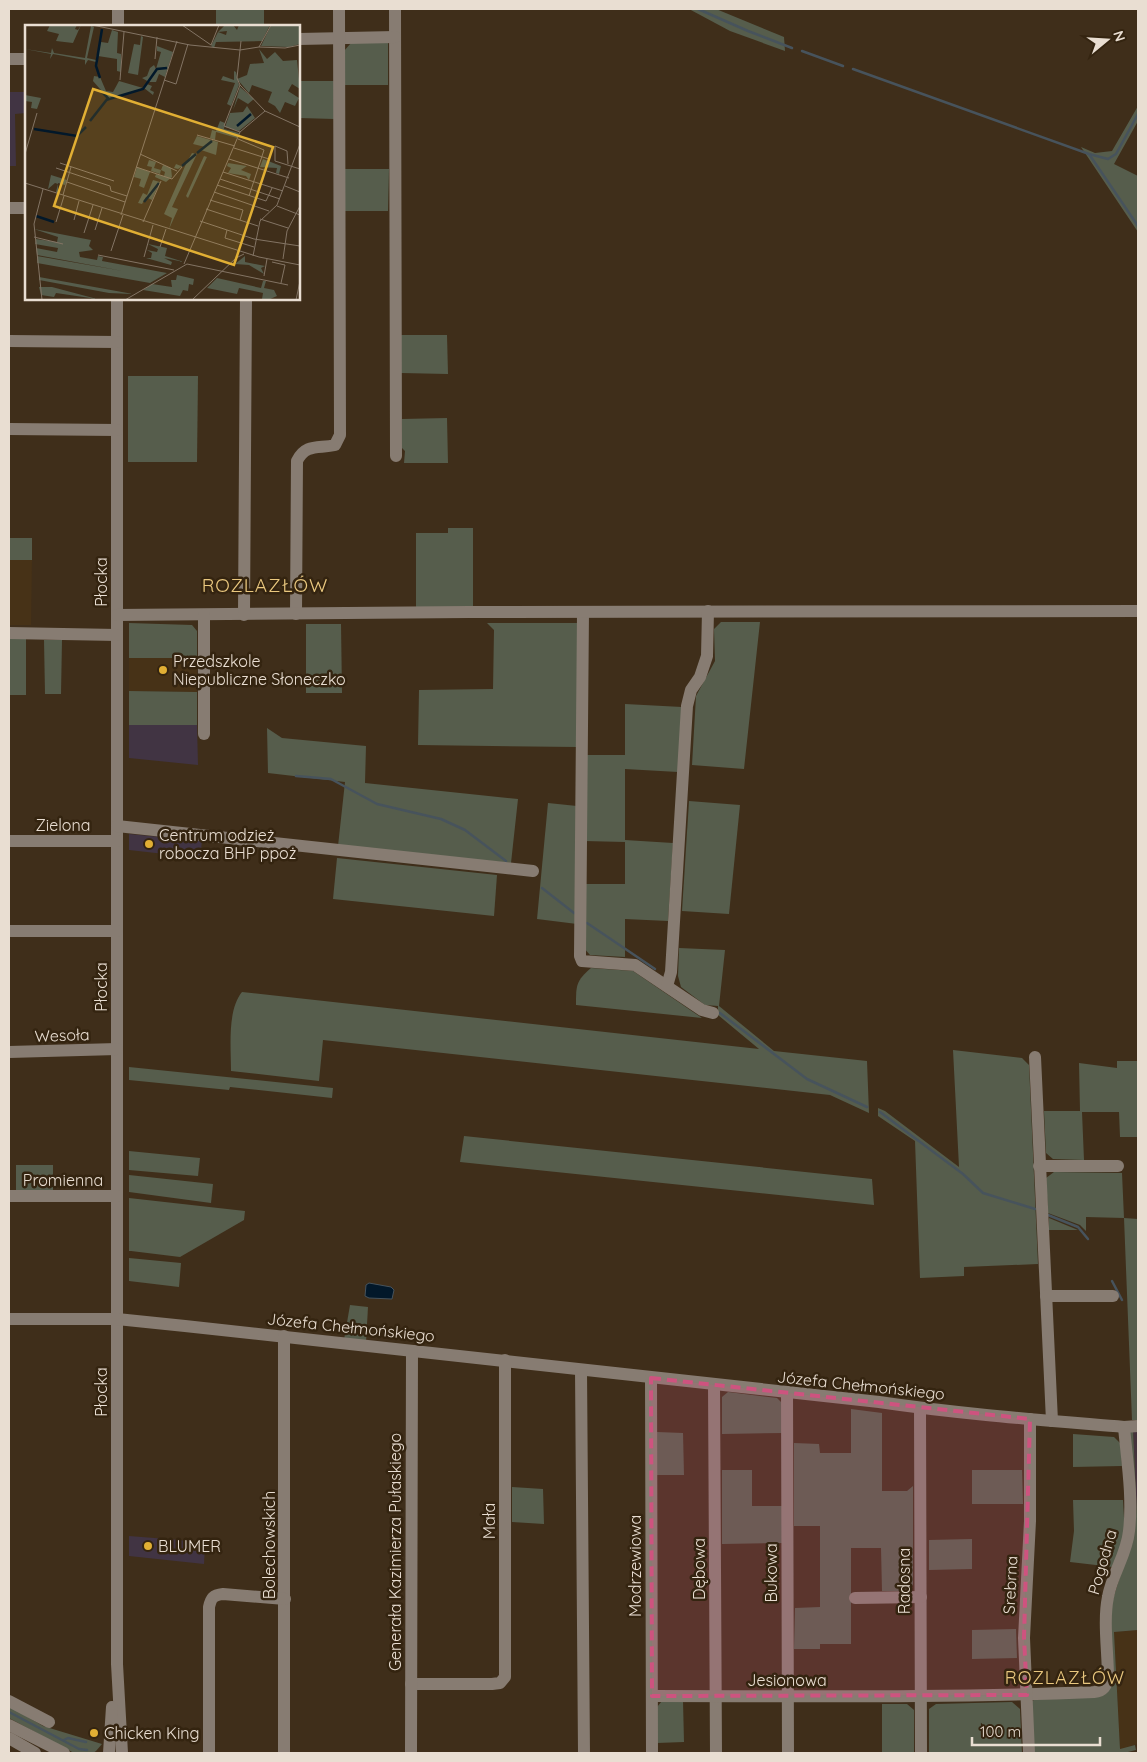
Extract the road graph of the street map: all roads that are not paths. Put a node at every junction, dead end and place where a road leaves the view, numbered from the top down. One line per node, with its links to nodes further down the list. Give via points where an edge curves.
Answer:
1 (118, 9): 4 (street)
2 (339, 9): 7 (street)
3 (395, 9): 5 (street)
4 (118, 25)
5 (395, 37): 7 (street); 18 (street)
6 (300, 39): 7 (street)
7 (340, 39): 22 (street, via 340,435 335,445 310,448 301,453 297,461)
8 (9, 59): 9 (street)
9 (25, 59)
10 (9, 208): 11 (street)
11 (25, 208)
12 (117, 300): 15 (street, Płocka)
13 (246, 300): 25 (street)
14 (9, 341): 15 (street)
15 (117, 342): 17 (street, Płocka)
16 (9, 429): 17 (street)
17 (117, 430): 23 (street, Płocka)
18 (396, 456)
19 (708, 611): 20 (street); 21 (street); 35 (street, via 707,656 687,706)
20 (1138, 611)
21 (583, 612): 22 (street); 35 (street, via 580,956 584,962 635,965)
22 (296, 614): 25 (street)
23 (117, 615): 24 (street); 27 (street, Płocka)
24 (204, 615): 25 (street); 28 (street)
25 (244, 615)
26 (9, 633): 27 (street)
27 (117, 635): 29 (street, Płocka)
28 (204, 734)
29 (117, 826): 31 (street, Płocka); 32 (street)
30 (9, 841): 31 (street, Zielona)
31 (117, 841): 34 (street, Płocka)
32 (533, 871)
33 (9, 931): 34 (street)
34 (117, 931): 37 (street, Płocka)
35 (668, 986): 36 (street, via 702,1010)
36 (713, 1013)
37 (117, 1049): 38 (street, Wesoła); 43 (street, Płocka)
38 (9, 1052)
39 (1035, 1057): 40 (street)
40 (1039, 1166): 41 (street); 44 (street)
41 (1118, 1166)
42 (9, 1196): 43 (street, Promienna)
43 (117, 1196): 47 (street, Płocka)
44 (1046, 1296): 45 (street); 57 (street)
45 (1113, 1296)
46 (9, 1319): 47 (street, Józefa Chełmońskiego)
47 (117, 1319): 48 (street, Józefa Chełmońskiego); 63 (street, Płocka)
48 (284, 1336): 49 (street, Józefa Chełmońskiego); 62 (street, Bolechowskich)
49 (412, 1350): 50 (street, Józefa Chełmońskiego); 64 (street, Generała Kazimierza Pułaskiego)
50 (505, 1360): 51 (street, Józefa Chełmońskiego); 64 (street, Mała, via 506,1673 503,1681 492,1684)
51 (581, 1370): 52 (street, Józefa Chełmońskiego); 83 (street)
52 (651, 1378): 53 (street, Józefa Chełmońskiego); 66 (street, Modrzewiowa)
53 (714, 1385): 54 (street, Józefa Chełmońskiego); 67 (street, Dębowa)
54 (787, 1392): 55 (street, Józefa Chełmońskiego); 68 (street, Bukowa)
55 (920, 1408): 56 (street, Józefa Chełmońskiego); 61 (street, Radosna)
56 (1030, 1419): 57 (street, Józefa Chełmońskiego); 65 (street, Srebrna, via 1030,1521 1024,1638)
57 (1052, 1421): 59 (street, Józefa Chełmońskiego)
58 (1138, 1426): 59 (street, Józefa Chełmońskiego)
59 (1124, 1427): 65 (street, Pogodna, via 1130,1530 1108,1594 1106,1686 1094,1692)
60 (855, 1598): 61 (street)
61 (921, 1598): 69 (street, Radosna)
62 (285, 1600): 80 (street, via 223,1594 210,1600); 81 (street, Bolechowskich)
63 (117, 1675): 73 (street, Płocka); 79 (street, Płocka)
64 (411, 1684): 82 (street, Generała Kazimierza Pułaskiego)
65 (1027, 1695): 69 (street, Jesionowa); 88 (street, Srebrna)
66 (652, 1696): 67 (street, Jesionowa); 84 (street, Modrzewiowa)
67 (715, 1696): 68 (street, Jesionowa); 85 (street, Dębowa)
68 (788, 1696): 69 (street, Jesionowa); 86 (street, Bukowa)
69 (921, 1697): 87 (street, Radosna)
70 (9, 1701): 71 (street)
71 (49, 1722)
72 (9, 1725): 76 (street)
73 (110, 1736): 77 (street); 78 (street, Płocka)
74 (9, 1738): 75 (street)
75 (35, 1753)
76 (64, 1753)
77 (100, 1753)
78 (109, 1753)
79 (122, 1753)
80 (209, 1753)
81 (284, 1753)
82 (412, 1753)
83 (584, 1753)
84 (652, 1753)
85 (716, 1753)
86 (788, 1753)
87 (921, 1753)
88 (1029, 1753)

